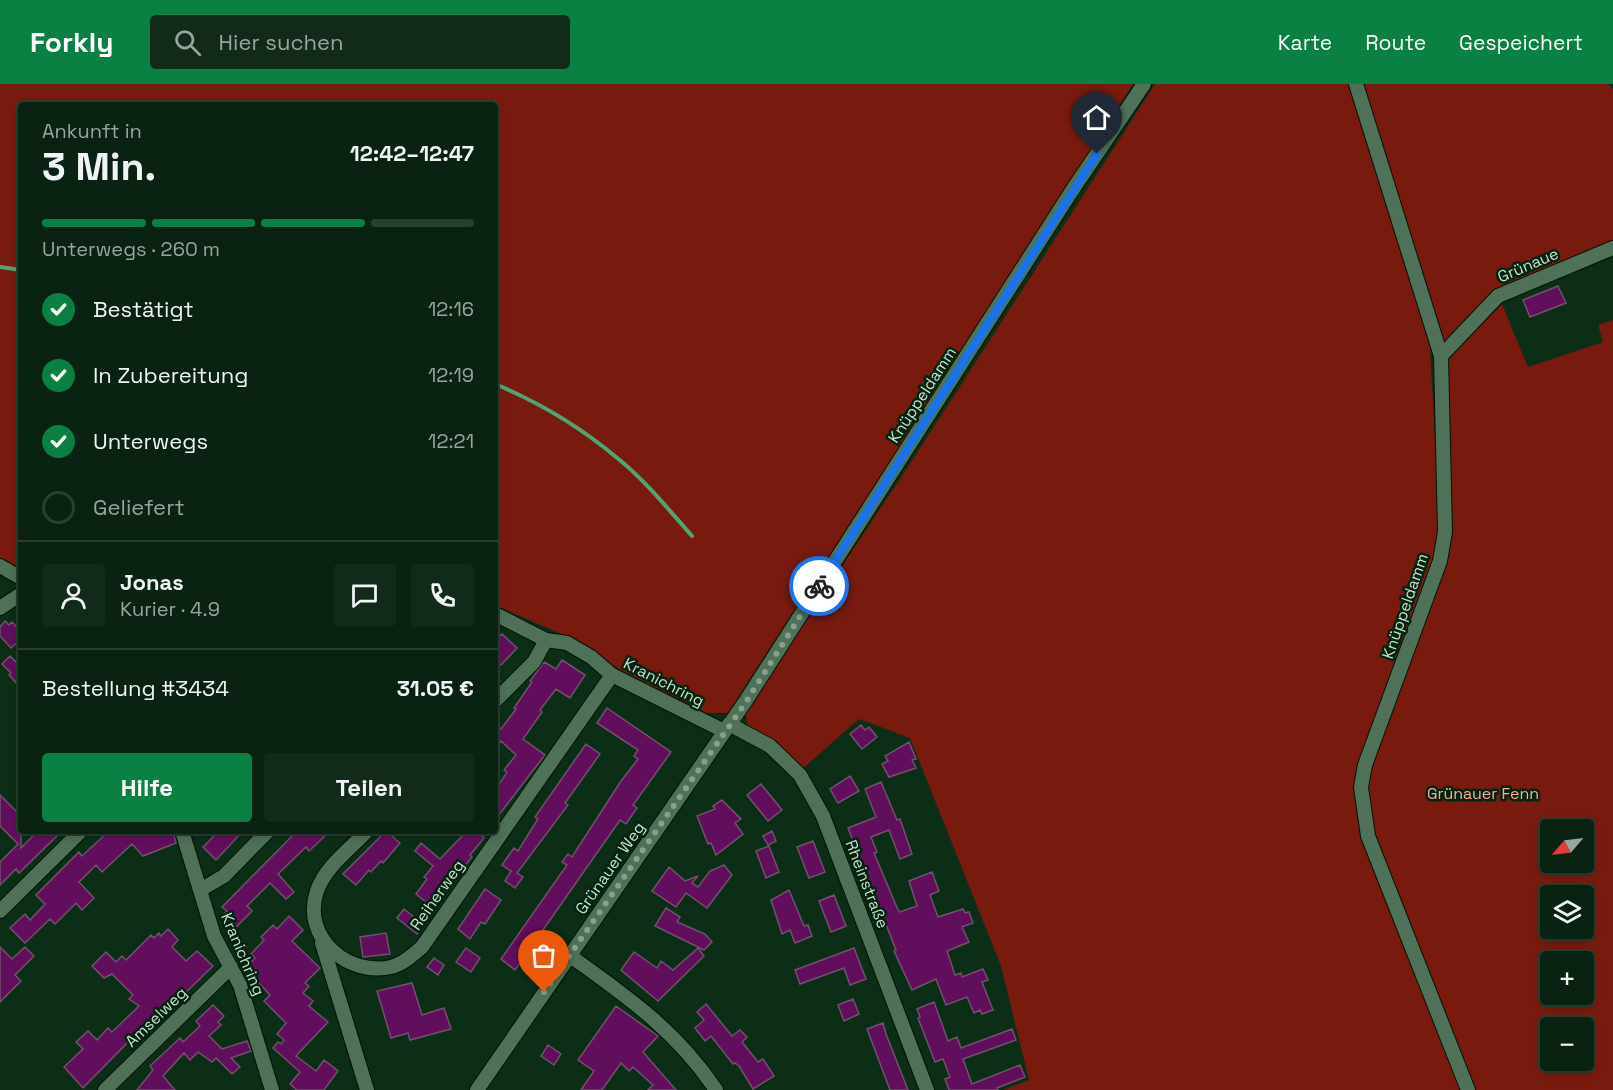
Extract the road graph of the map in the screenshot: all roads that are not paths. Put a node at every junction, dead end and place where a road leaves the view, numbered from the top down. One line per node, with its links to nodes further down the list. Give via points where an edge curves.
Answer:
1 (1144, 84): 13 (street, Knüppeldamm)
2 (1356, 84): 4 (street, Knüppeldamm)
3 (1613, 248): 4 (street, Grünaue, via 1498,296)
4 (1441, 356): 29 (street, Knüppeldamm, via 1445,532 1440,561 1365,765 1361,787 1363,818 1371,845)
5 (0, 566): 6 (street)
6 (18, 576)
7 (18, 596): 8 (street)
8 (0, 608)
9 (498, 616): 10 (street, Kranichring)
10 (546, 640): 11 (street, Kranichring, via 567,643); 12 (street, via 534,662)
11 (612, 675): 13 (street, Kranichring); 20 (street, Reiherweg, via 422,947 410,958 394,967 362,969 335,954)
12 (498, 698)
13 (727, 728): 21 (street, Grünauer Weg); 28 (street, Rheinstraße, via 770,746 800,775 823,816)
14 (78, 834): 19 (street)
15 (183, 834): 18 (street, Kranichring)
16 (265, 834): 18 (street, via 224,876)
17 (364, 834): 20 (street, via 323,878 316,892)
18 (200, 890): 22 (street, Kranichring, via 214,936)
19 (0, 911)
20 (319, 935): 25 (street)
21 (569, 955): 26 (street, Grünauer Weg); 27 (street, via 666,1028)
22 (231, 967): 23 (street, Amselweg); 24 (street, Kranichring)
23 (105, 1090)
24 (272, 1090)
25 (367, 1090)
26 (477, 1090)
27 (716, 1090)
28 (927, 1090)
29 (1468, 1090)

